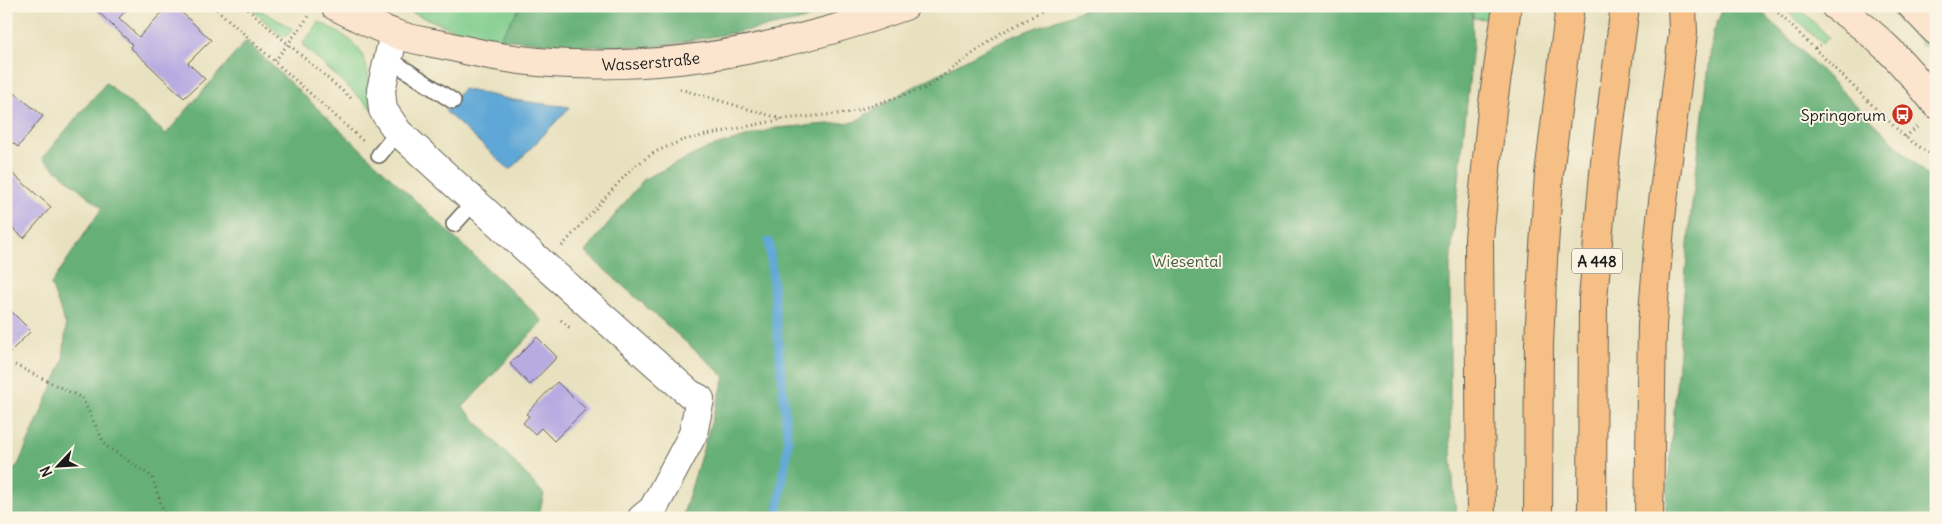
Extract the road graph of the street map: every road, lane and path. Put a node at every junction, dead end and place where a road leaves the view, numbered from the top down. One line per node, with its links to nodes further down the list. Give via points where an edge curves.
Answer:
1 (244, 6): 16 (path)
2 (334, 6): 18 (main road, Wasserstraße)
3 (905, 6): 18 (main road, Wasserstraße, via 829,30 754,48 683,59 570,64)
4 (1054, 6): 25 (path, via 1001,33 926,88 848,113)
5 (1507, 6): 37 (highway, via 1478,238)
6 (1570, 6): 38 (highway, via 1549,174 1543,260)
7 (1625, 6): 39 (highway, A 448, via 1605,161 1594,299)
8 (1682, 6): 15 (highway)
9 (1693, 6): 15 (highway)
10 (1771, 6): 19 (path)
11 (1835, 6): 23 (main road, via 1880,40)
12 (1912, 6): 14 (main road)
13 (308, 17): 16 (path)
14 (1936, 31)
15 (1683, 33): 40 (highway, via 1652,325)
16 (287, 45): 20 (path); 24 (path)
17 (1822, 45): 19 (path)
18 (392, 46): 22 (lane); 27 (street, via 381,90 383,110)
19 (1815, 48): 28 (path)
20 (275, 61)
21 (673, 86): 25 (path)
22 (453, 100)
23 (1936, 104)
24 (360, 107)
25 (783, 119): 33 (path, via 683,140 655,152 631,169)
26 (1907, 130): 28 (path)
27 (398, 132): 29 (lane); 31 (street)
28 (1905, 137): 30 (path)
29 (379, 156)
30 (1936, 158)
31 (474, 202): 32 (lane); 33 (street)
32 (454, 224)
33 (544, 265): 36 (street, via 700,399 693,434 653,509)
34 (15, 365): 35 (path, via 82,398 105,445 152,476)
35 (166, 518)
36 (642, 518)
37 (1481, 518)
38 (1538, 518)
39 (1592, 518)
40 (1649, 518)

